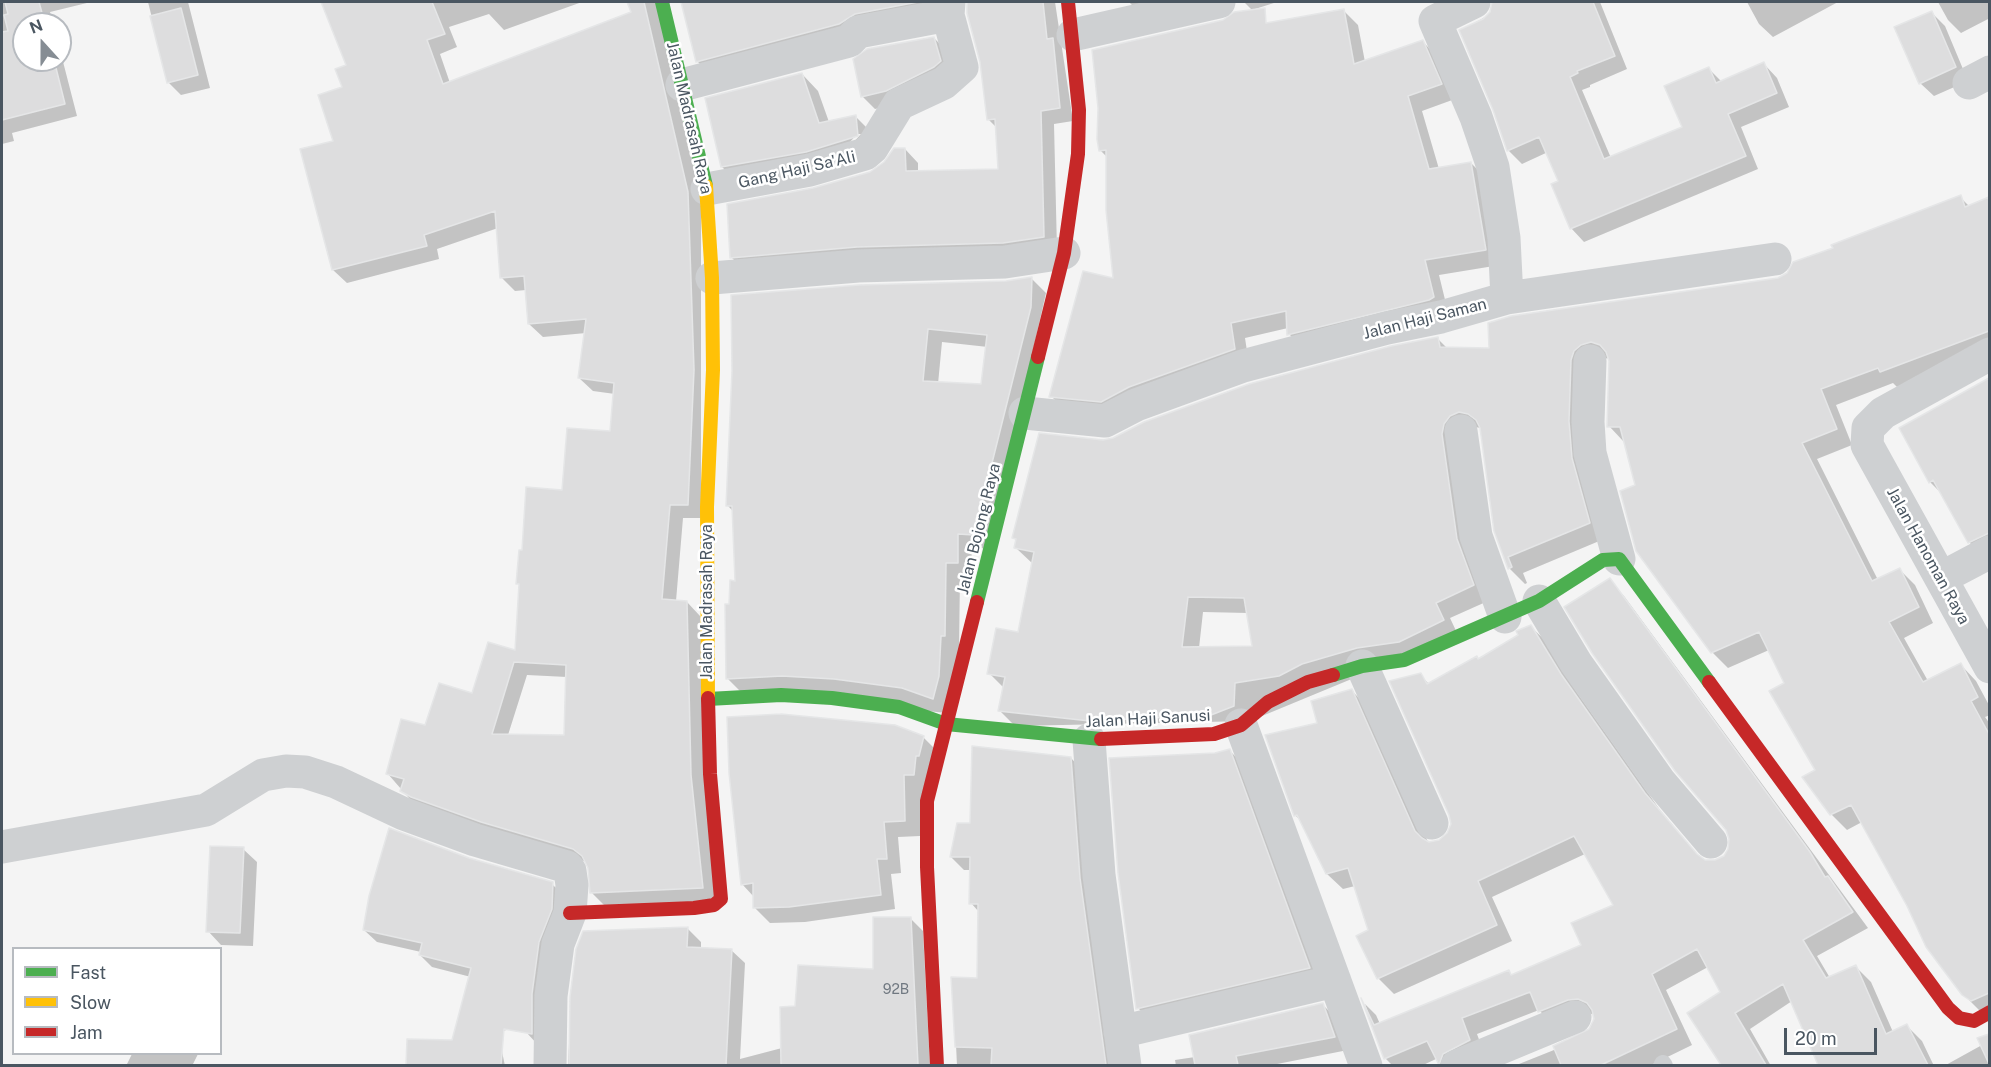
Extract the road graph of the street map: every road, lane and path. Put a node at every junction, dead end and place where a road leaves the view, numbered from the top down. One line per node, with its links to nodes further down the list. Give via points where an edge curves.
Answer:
1 (662, 2): 8 (street, Jalan Madrasah Raya)
2 (1068, 2): 7 (street, Jalan Bojong Raya)
3 (1219, 2): 7 (street)
4 (1474, 2): 6 (street, Jalan Haji Saman)
5 (949, 8): 8 (street, via 858,32 849,41); 9 (street, Gang Haji Sa'Ali, via 962,67 944,83 898,104 865,154 810,170)
6 (1430, 11): 13 (street, Jalan Haji Saman, via 1493,167 1504,238)
7 (1073, 35): 10 (street, Jalan Bojong Raya, via 1078,154)
8 (682, 85): 9 (street, Jalan Madrasah Raya)
9 (707, 189): 12 (street, Jalan Madrasah Raya)
10 (1064, 253): 12 (street, via 1005,262 858,266); 16 (street, Jalan Bojong Raya)
11 (1775, 260): 13 (street)
12 (712, 278): 25 (street, Jalan Madrasah Raya)
13 (1507, 298): 16 (street, Jalan Haji Saman, via 1243,366 1136,405 1105,421)
14 (1989, 354): 20 (street, Jalan Hanoman Raya, via 1883,413 1868,428 1867,445)
15 (1590, 361): 19 (street, via 1590,453)
16 (1026, 413): 26 (street, Jalan Bojong Raya)
17 (1461, 431): 22 (street, via 1476,536)
18 (1989, 552): 20 (street)
19 (1619, 559): 21 (street, Jalan Haji Sanusi, via 1604,560); 34 (street, via 1948,1008 1959,1018 1974,1020)
20 (1941, 578): 24 (street, Jalan Hanoman Raya)
21 (1539, 601): 22 (street, Jalan Haji Sanusi); 30 (street, via 1576,663 1660,782)
22 (1505, 617): 23 (street, Jalan Haji Sanusi, via 1404,660)
23 (1362, 666): 27 (street, Jalan Haji Sanusi, via 1298,687 1268,702); 29 (street)
24 (1989, 667)
25 (708, 699): 26 (street, Jalan Haji Sanusi, via 781,695 832,698 899,707); 32 (street, Jalan Madrasah Raya, via 721,899 714,905 694,908)
26 (946, 724): 28 (street, Jalan Haji Sanusi); 38 (street, Jalan Bojong Raya, via 927,801)
27 (1241, 725): 28 (street, Jalan Haji Sanusi, via 1214,734); 33 (street)
28 (1089, 740): 36 (street, via 1099,875)
29 (1432, 823)
30 (1711, 842)
31 (2, 847): 32 (street, via 206,810 263,775 275,771 305,772 444,829 567,867 572,885)
32 (570, 913): 37 (street, via 558,944 551,996)
33 (1335, 981): 36 (street); 40 (street)
34 (1989, 1012)
35 (1575, 1017): 41 (street)
36 (1120, 1032): 39 (street)
37 (550, 1065)
38 (937, 1065)
39 (1125, 1065)
40 (1366, 1065)
41 (1457, 1065)

